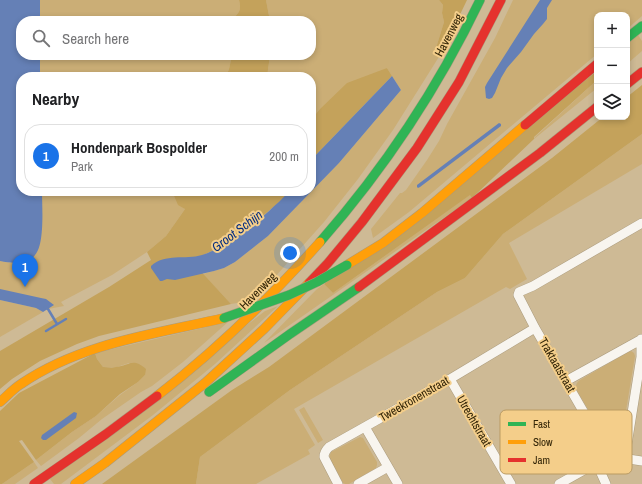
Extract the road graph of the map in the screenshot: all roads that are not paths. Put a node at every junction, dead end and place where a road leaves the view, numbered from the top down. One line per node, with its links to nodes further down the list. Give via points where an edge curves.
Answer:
1 (480, 0): 26 (highway, Havenweg, via 460,42 373,178 281,286 221,344 193,367 105,435)
2 (501, 0): 20 (highway, via 459,82 421,142 328,263 232,359)
3 (642, 26): 4 (highway)
4 (630, 36)
5 (594, 67): 14 (highway, bridge, via 422,213 382,243 317,282 289,296 224,318 117,342 68,359 21,385)
6 (642, 72): 7 (highway)
7 (630, 82)
8 (594, 109): 20 (highway, via 540,153 364,283 137,445)
9 (642, 223): 10 (street, Traktaatstraat, via 519,292)
10 (536, 328): 12 (street, Tweekronenstraat); 13 (street, Traktaatstraat)
11 (642, 339): 13 (street); 16 (street)
12 (450, 379): 17 (street, Tweekronenstraat); 21 (street, Utrechtstraat)
13 (566, 381): 15 (street, Traktaatstraat)
14 (0, 401)
15 (583, 410)
16 (632, 413)
17 (365, 428): 22 (street); 28 (street, Tweekronenstraat, via 329,447 324,454)
18 (632, 459): 19 (street)
19 (642, 461)
20 (105, 463): 27 (highway)
21 (500, 466)
22 (388, 467): 29 (street); 30 (street)
23 (504, 474): 31 (street, Utrechtstraat)
24 (576, 474): 32 (street)
25 (601, 474): 33 (street)
26 (34, 484)
27 (75, 484)
28 (338, 484)
29 (358, 484)
30 (398, 484)
31 (510, 484)
32 (559, 484)
33 (606, 484)

